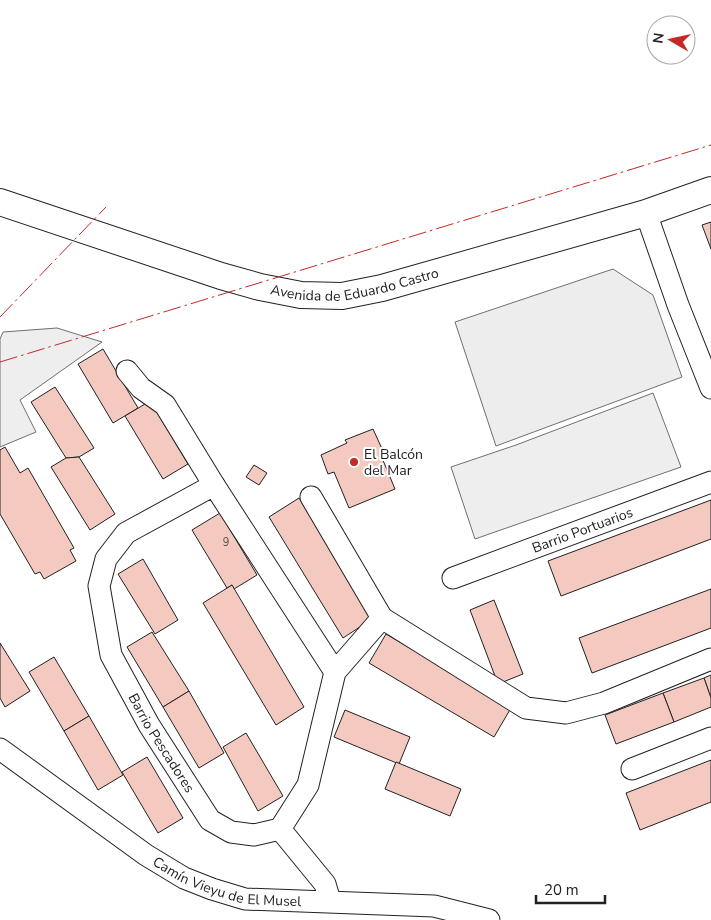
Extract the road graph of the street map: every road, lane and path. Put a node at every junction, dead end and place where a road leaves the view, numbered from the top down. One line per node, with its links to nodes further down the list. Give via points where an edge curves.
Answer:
1 (711, 190): 3 (street, Avenida de Eduardo Castro)
2 (0, 202): 3 (street, Avenida de Eduardo Castro, via 221,276 301,296 342,296 382,288)
3 (646, 213): 5 (street)
4 (127, 371): 7 (street, via 141,388 165,405)
5 (711, 388)
6 (711, 482): 9 (street, Barrio Portuarios)
7 (214, 485): 12 (street); 16 (street, Barrio Pescadores, via 126,533 106,559 99,586 111,655 148,725 210,820 231,832 254,835)
8 (311, 497): 10 (street)
9 (452, 578)
10 (382, 618): 11 (street, via 526,708 566,713 604,703); 12 (street)
11 (711, 659)
12 (335, 672): 16 (street, via 308,785)
13 (711, 738): 15 (street)
14 (0, 749): 17 (street, Camín Vieyu de El Musel, via 146,855 184,878 245,899)
15 (632, 769)
16 (280, 829): 17 (street, via 325,884)
17 (330, 901): 18 (street, Camín Vieyu de El Musel, via 434,906)
18 (489, 920)

